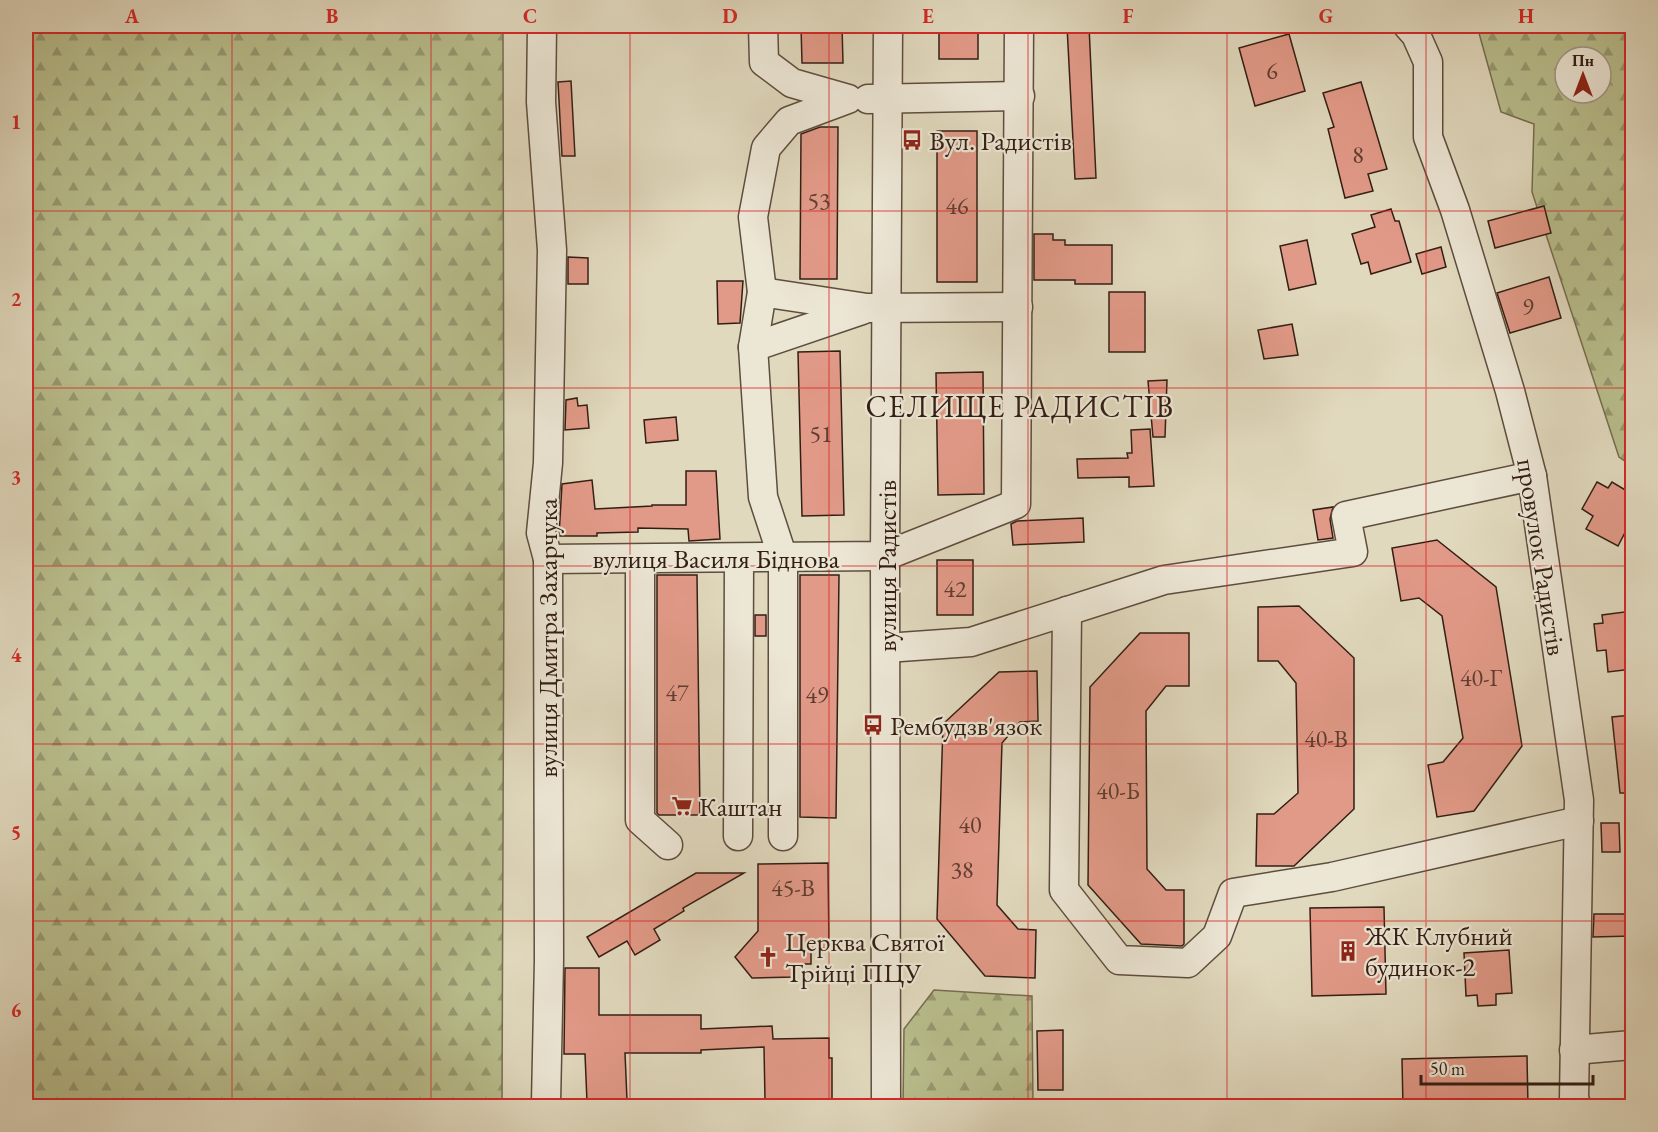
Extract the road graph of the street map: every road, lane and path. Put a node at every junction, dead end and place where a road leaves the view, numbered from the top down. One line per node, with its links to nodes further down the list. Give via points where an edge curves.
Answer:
1 (542, 26): 16 (street, вулиця Дмитра Захарчука, via 541,102 552,250 548,463 542,533)
2 (763, 26): 7 (street, via 764,62 792,83)
3 (888, 26): 8 (street, вулиця Радистів)
4 (1019, 26): 6 (street)
5 (1408, 26): 13 (street, провулок Радистів, via 1428,62 1428,137 1455,210)
6 (1020, 96): 8 (street); 10 (street)
7 (848, 99): 8 (street); 9 (street, via 789,121 765,148 753,218)
8 (888, 99): 11 (street, вулиця Радистів)
9 (762, 292): 11 (street); 12 (street)
10 (1018, 307): 11 (street); 14 (street, via 1016,504)
11 (877, 308): 12 (street); 14 (street, вулиця Радистів)
12 (753, 346): 15 (street, via 763,497)
13 (1532, 476): 19 (street, via 1346,516 1353,552 1164,580); 21 (street, провулок Радистів, via 1580,800)
14 (885, 556): 15 (street, вулиця Василя Біднова); 20 (street, вулиця Радистів)
15 (783, 558): 18 (street, вулиця Василя Біднова); 23 (street)
16 (548, 559): 17 (street, вулиця Василя Біднова); 27 (street, вулиця Дмитра Захарчука)
17 (640, 559): 18 (street, вулиця Василя Біднова); 24 (street, via 640,820)
18 (739, 559): 22 (street)
19 (1067, 611): 20 (street, via 971,642); 21 (street, via 1064,890 1119,960 1188,963 1217,936 1233,893 1332,877)
20 (886, 648): 28 (street, вулиця Радистів)
21 (1579, 821): 26 (street, провулок Радистів)
22 (738, 836)
23 (783, 836)
24 (668, 845)
25 (1632, 1046): 26 (street)
26 (1574, 1050): 29 (street, провулок Радистів)
27 (548, 1107)
28 (886, 1107)
29 (1576, 1107)

